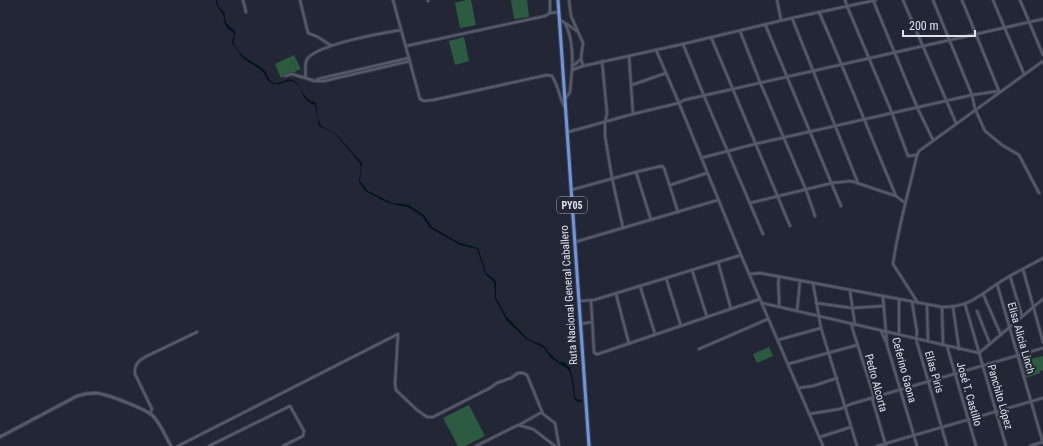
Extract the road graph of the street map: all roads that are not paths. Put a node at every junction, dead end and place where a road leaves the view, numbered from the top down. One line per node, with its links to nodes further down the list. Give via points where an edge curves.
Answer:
1 (244, 0): 16 (street)
2 (300, 0): 35 (street, via 308,33)
3 (393, 0): 28 (street)
4 (550, 0): 19 (street)
5 (558, 0): 17 (highway, Ruta Nacional General Caballero / PY05)
6 (569, 0): 30 (street, via 571,16)
7 (777, 0): 23 (street)
8 (845, 0): 15 (street)
9 (874, 0): 15 (street); 39 (street)
10 (903, 0): 37 (street)
11 (933, 0): 33 (street)
12 (962, 0): 31 (street)
13 (992, 0): 27 (street)
14 (1020, 0): 24 (street)
15 (847, 6): 18 (street); 43 (street)
16 (246, 12)
17 (559, 12): 19 (street); 22 (highway, Ruta Nacional General Caballero / PY05)
18 (819, 12): 20 (street); 47 (street)
19 (550, 14): 36 (street)
20 (792, 18): 23 (street); 51 (street)
21 (1043, 19): 24 (street)
22 (560, 20): 25 (street); 63 (highway, Ruta Nacional General Caballero / PY05)
23 (781, 20): 26 (street)
24 (1030, 22): 27 (street); 40 (street)
25 (565, 23): 30 (street); 48 (street, via 572,48)
26 (765, 24): 29 (street); 55 (street)
27 (1004, 28): 31 (street); 53 (street)
28 (401, 30): 35 (street); 36 (street)
29 (740, 31): 32 (street); 57 (street)
30 (579, 33): 42 (street, via 583,43)
31 (975, 34): 33 (street); 60 (street)
32 (711, 38): 34 (street); 59 (street)
33 (950, 40): 37 (street); 61 (street)
34 (683, 44): 38 (street); 62 (street)
35 (330, 45): 56 (street, via 307,58)
36 (406, 46): 44 (street)
37 (923, 46): 39 (street); 64 (street)
38 (656, 50): 41 (street); 52 (street)
39 (894, 52): 43 (street); 66 (street)
40 (1043, 55)
41 (629, 56): 45 (street); 58 (street)
42 (581, 58): 48 (street); 49 (street)
43 (869, 58): 47 (street); 69 (street)
44 (409, 60): 56 (street, via 315,81); 67 (street, via 420,99 424,101 547,75 552,76 557,83 559,96)
45 (602, 61): 49 (street); 72 (street, via 607,112)
46 (1043, 61): 53 (street)
47 (842, 64): 51 (street); 71 (street)
48 (572, 66): 50 (street)
49 (583, 66): 50 (street)
50 (572, 70): 63 (street, via 570,92)
51 (813, 71): 55 (street); 74 (street)
52 (666, 73): 58 (street); 65 (street)
53 (1024, 74): 60 (street)
54 (285, 76): 56 (street, via 292,74)
55 (787, 76): 57 (street); 76 (street)
56 (305, 78)
57 (760, 82): 59 (street); 77 (street)
58 (632, 85): 70 (street)
59 (732, 89): 62 (street); 79 (street)
60 (999, 91): 61 (street); 68 (street)
61 (972, 95): 64 (street); 68 (street)
62 (704, 96): 65 (street); 80 (street)
63 (565, 100): 67 (highway, Ruta Nacional General Caballero / PY05)
64 (946, 101): 66 (street); 73 (street)
65 (679, 103): 70 (street); 82 (street)
66 (917, 108): 69 (street); 78 (street)
67 (566, 109): 75 (highway, Ruta Nacional General Caballero / PY05)
68 (975, 109): 73 (street); 91 (street, via 985,131 1019,155)
69 (892, 113): 71 (street); 81 (street, via 908,156)
70 (633, 114): 72 (street)
71 (864, 120): 74 (street); 92 (street)
72 (605, 123): 75 (street); 85 (street)
73 (956, 123): 78 (street)
74 (835, 126): 76 (street); 87 (street)
75 (568, 132): 89 (highway, Ruta Nacional General Caballero / PY05)
76 (810, 132): 77 (street); 86 (street)
77 (783, 138): 79 (street); 90 (street)
78 (933, 140): 81 (street)
79 (755, 144): 80 (street); 93 (street)
80 (728, 152): 82 (street); 95 (street)
81 (917, 155): 96 (street)
82 (701, 158): 84 (street)
83 (636, 172): 85 (street); 88 (street, via 662,166); 100 (street)
84 (707, 173): 88 (street); 94 (street)
85 (612, 178): 89 (street); 102 (street)
86 (832, 183): 87 (street); 90 (street); 97 (street)
87 (858, 183): 92 (street)
88 (670, 186): 98 (street)
89 (571, 190): 104 (highway, Ruta Nacional General Caballero / PY05)
90 (806, 190): 93 (street); 99 (street)
91 (1039, 193)
92 (896, 196): 96 (street)
93 (777, 197): 95 (street); 101 (street)
94 (718, 200): 98 (street); 105 (street)
95 (750, 203): 103 (street)
96 (905, 203): 130 (street, via 893,264)
97 (841, 206)
98 (678, 212): 100 (street)
99 (815, 216)
100 (651, 220): 102 (street)
101 (790, 226)
102 (623, 228): 104 (street)
103 (763, 234)
104 (575, 242): 126 (highway, Ruta Nacional General Caballero / PY05)
105 (741, 255): 107 (street); 110 (street)
106 (1043, 258): 108 (street)
107 (718, 262): 109 (street); 139 (street)
108 (1023, 269): 111 (street); 137 (street)
109 (692, 270): 113 (street); 144 (street)
110 (749, 274): 112 (street, via 760,273); 122 (street)
111 (1010, 276): 116 (street); 143 (street)
112 (779, 277): 114 (street); 135 (street)
113 (666, 278): 117 (street); 150 (street)
114 (800, 281): 115 (street); 140 (street)
115 (813, 284): 118 (street); 129 (street)
116 (997, 284): 120 (street); 151 (street, Elisa Alicia Linch)
117 (640, 286): 119 (street); 156 (street)
118 (850, 291): 121 (street); 138 (street)
119 (616, 294): 124 (street); 163 (street)
120 (983, 294): 132 (street); 158 (street)
121 (883, 297): 125 (street); 133 (street, Ceferino Gaona)
122 (760, 299): 128 (street); 139 (street)
123 (1043, 299): 137 (street)
124 (591, 300): 126 (street); 146 (street)
125 (899, 300): 127 (street); 157 (street)
126 (579, 301): 147 (highway, Ruta Nacional General Caballero / PY05)
127 (912, 302): 130 (street); 159 (street, Elías Piris)
128 (761, 303): 135 (street); 145 (street)
129 (816, 303): 138 (street); 142 (street)
130 (918, 303): 131 (street)
131 (927, 304): 136 (street); 161 (street)
132 (965, 304): 134 (street); 173 (street, Panchito López)
133 (884, 306): 138 (street); 155 (street, Ceferino Gaona)
134 (953, 306): 136 (street); 170 (street)
135 (779, 307): 140 (street)
136 (942, 307): 167 (street)
137 (1033, 307): 143 (street); 162 (street)
138 (852, 308): 149 (street)
139 (731, 309): 144 (street)
140 (797, 311): 142 (street)
141 (977, 311): 164 (street)
142 (819, 316): 148 (street); 152 (street)
143 (1022, 316): 151 (street)
144 (707, 317): 150 (street)
145 (768, 319): 160 (street); 171 (street)
146 (592, 322): 147 (street); 163 (street, via 596,354)
147 (580, 324): 206 (highway, Ruta Nacional General Caballero / PY05)
148 (851, 324): 149 (street); 165 (street, Pedro Alcorta)
149 (855, 325): 153 (street)
150 (681, 326): 156 (street)
151 (1010, 327): 158 (street); 174 (street, Elisa Alicia Linch)
152 (821, 328): 160 (street); 172 (street)
153 (881, 331): 155 (street); 166 (street)
154 (197, 332): 188 (street, via 137,362 135,374 152,409)
155 (886, 332): 157 (street); 166 (street, Ceferino Gaona)
156 (655, 335): 163 (street)
157 (899, 335): 159 (street)
158 (1001, 335): 164 (street)
159 (916, 339): 161 (street); 179 (street, Elías Piris)
160 (778, 340): 175 (street)
161 (928, 342): 167 (street)
162 (1043, 342)
163 (629, 344)
164 (990, 344): 173 (street)
165 (857, 345): 172 (street); 182 (street, Pedro Alcorta, via 874,397)
166 (887, 345): 181 (street, Ceferino Gaona)
167 (943, 345): 168 (street)
168 (947, 346): 170 (street); 177 (street, José T. Castillo)
169 (1043, 348): 174 (street)
170 (959, 349): 173 (street)
171 (699, 350)
172 (830, 353): 175 (street); 178 (street)
173 (979, 353): 176 (street, Panchito López)
174 (1017, 355): 176 (street); 184 (street, Elisa Alicia Linch)
175 (788, 364): 180 (street)
176 (982, 365): 177 (street); 187 (street, Panchito López)
177 (955, 374): 179 (street); 190 (street, José T. Castillo)
178 (837, 378): 180 (street); 185 (street)
179 (928, 382): 181 (street); 193 (street, Elías Piris)
180 (798, 388): 189 (street)
181 (900, 390): 182 (street); 194 (street, Ceferino Gaona)
182 (872, 398): 185 (street); 198 (street, Pedro Alcorta)
183 (1043, 398): 184 (street)
184 (1030, 402): 187 (street); 197 (street, Elisa Alicia Linch)
185 (846, 407): 189 (street); 192 (street)
186 (542, 412): 191 (street); 200 (street, via 527,375 518,373 433,417 427,417 396,390 398,334); 205 (street, via 555,423)
187 (996, 412): 190 (street); 213 (street, Panchito López)
188 (150, 414): 195 (street, via 105,395 86,394 77,396); 199 (street, via 158,421)
189 (810, 414): 196 (street)
190 (968, 420): 193 (street); 212 (street, José T. Castillo)
191 (518, 425): 203 (street); 204 (street, via 533,429)
192 (851, 427): 196 (street); 208 (street)
193 (941, 428): 194 (street); 211 (street, Elías Piris)
194 (914, 436): 198 (street); 210 (street, Ceferino Gaona)
195 (0, 437)
196 (820, 438): 207 (street)
197 (1043, 443): 214 (street)
198 (885, 445): 209 (street)
199 (170, 446)
200 (178, 446)
201 (209, 446): 202 (street, via 290,406 304,433 303,436)
202 (283, 446)
203 (476, 446)
204 (555, 446)
205 (560, 446)
206 (589, 446)
207 (823, 446)
208 (857, 446)
209 (877, 446)
210 (917, 446)
211 (947, 446)
212 (976, 446)
213 (1006, 446)
214 (1030, 446)

